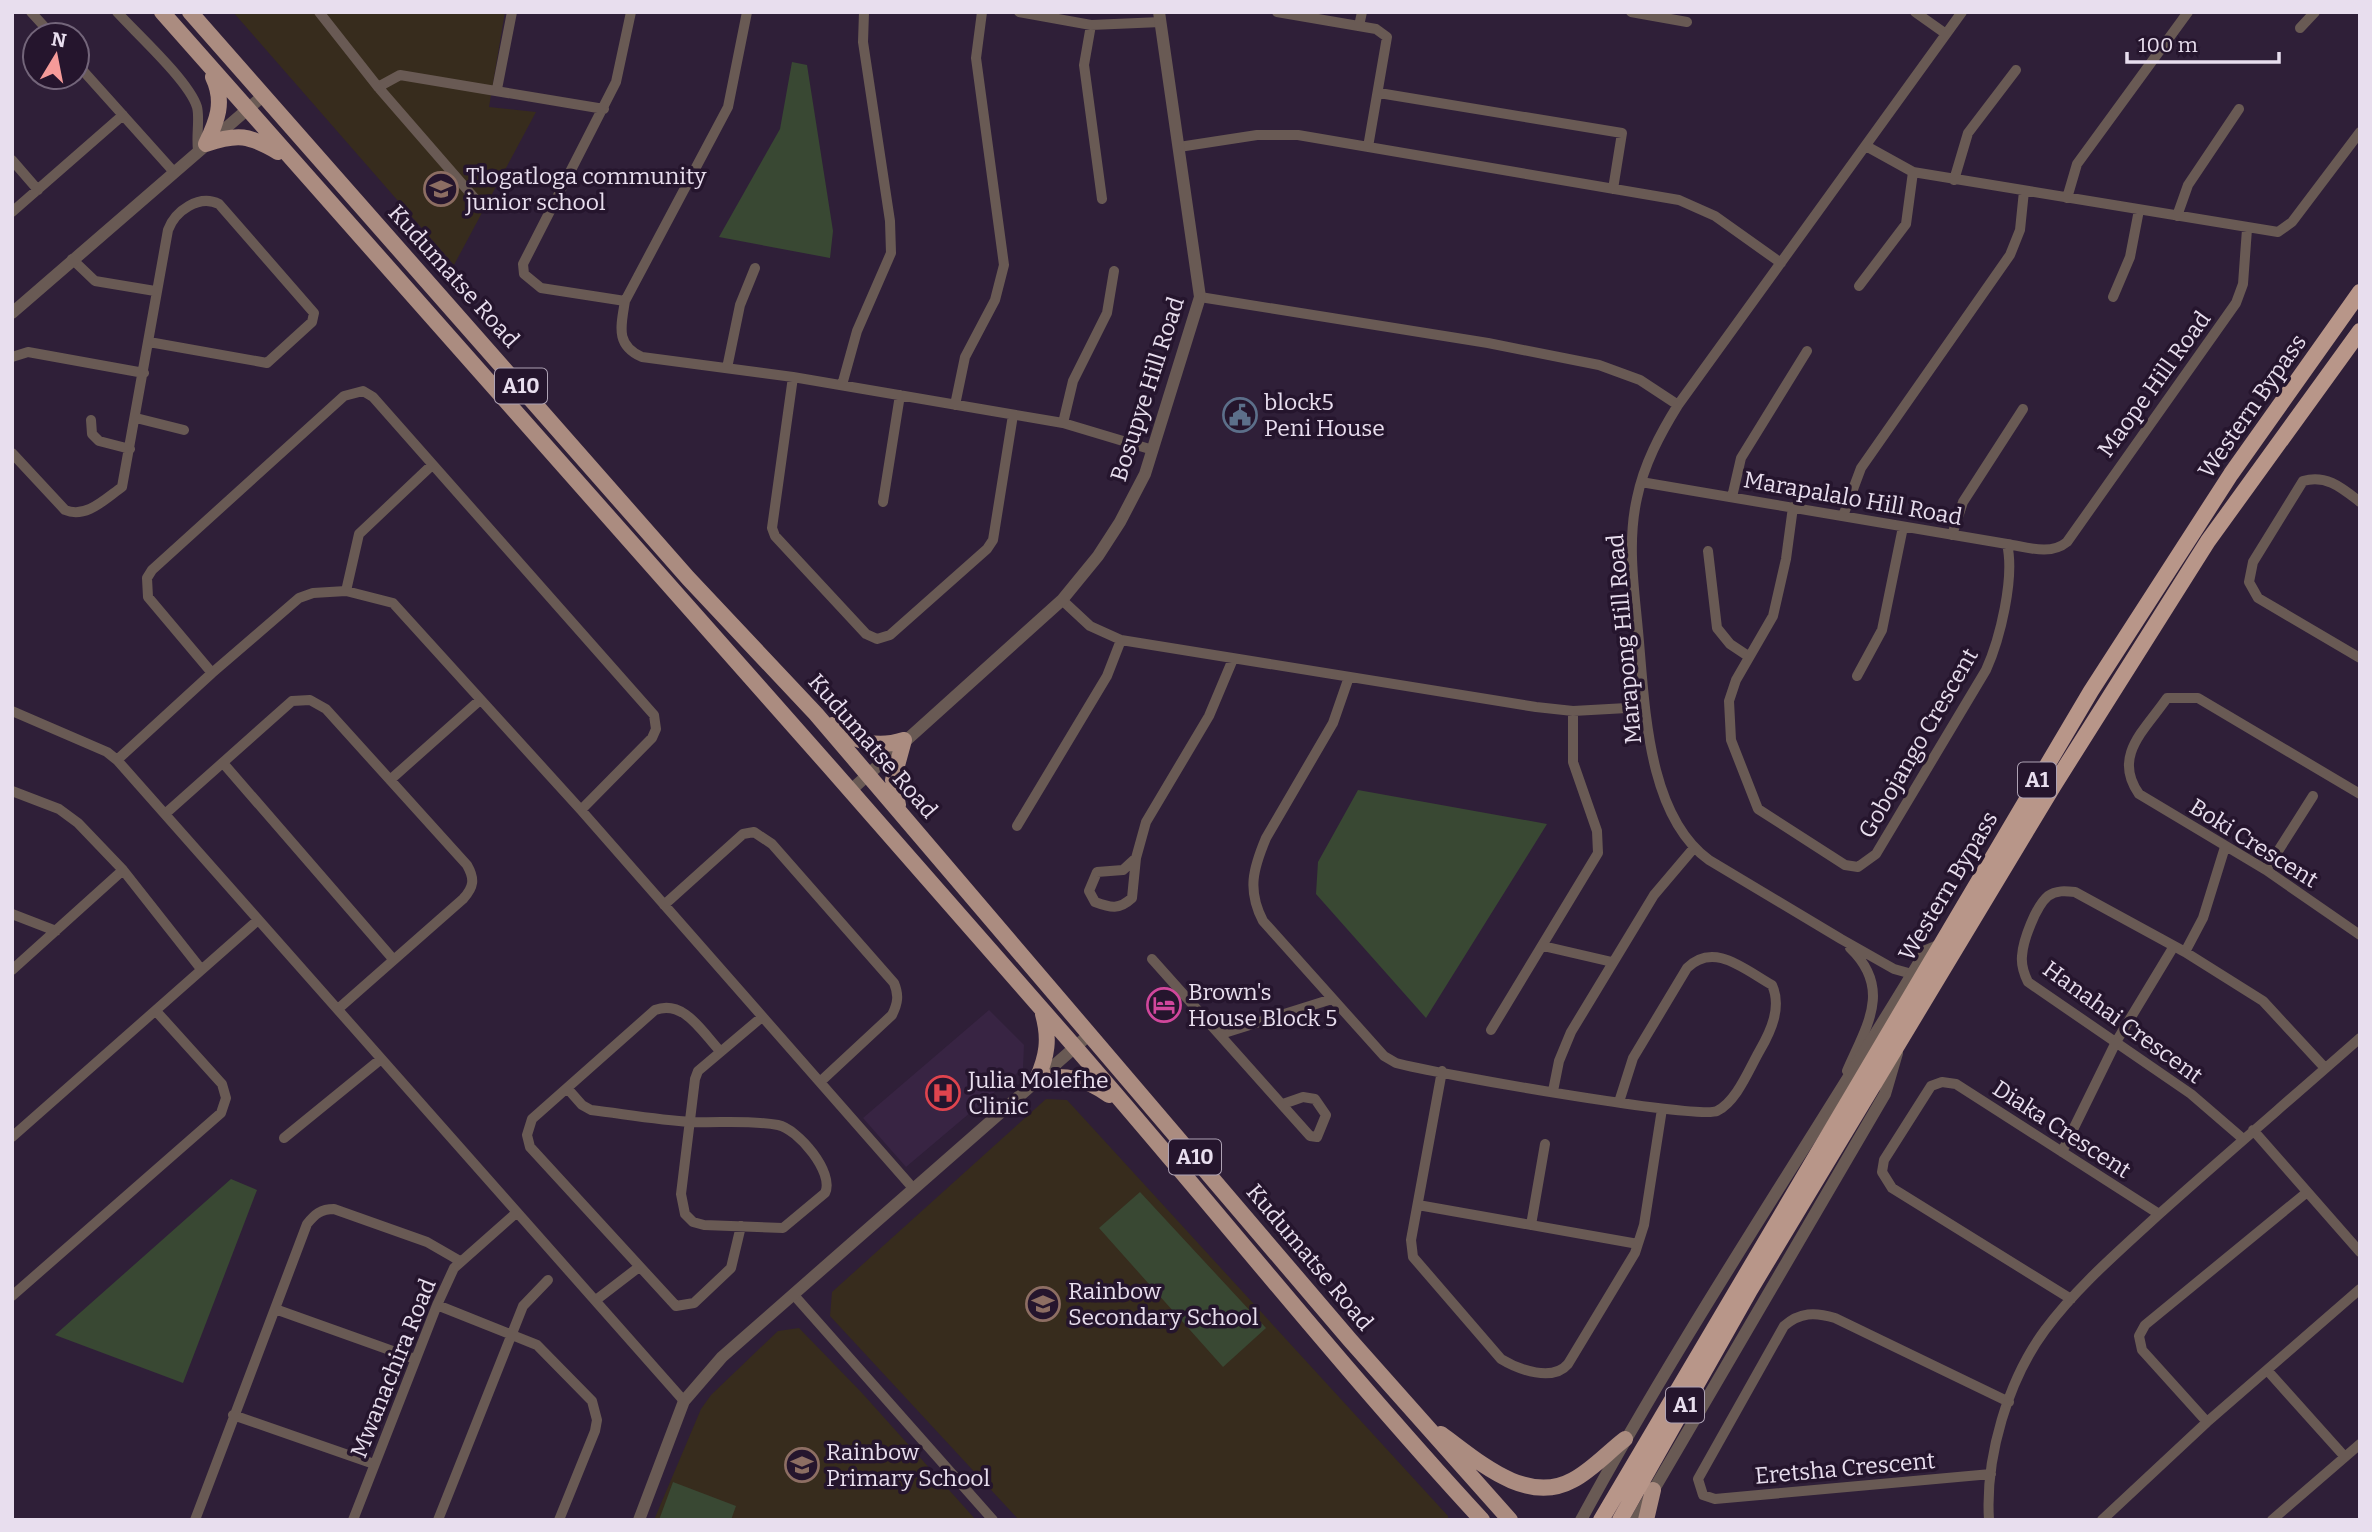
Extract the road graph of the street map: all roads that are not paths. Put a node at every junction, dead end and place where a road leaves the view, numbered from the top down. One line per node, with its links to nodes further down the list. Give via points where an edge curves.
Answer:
1 (117, 12): 37 (street, via 186,88 197,109 195,130)
2 (162, 12): 24 (main road, Kudumatse Road / A10)
3 (190, 12): 30 (main road, Kudumatse Road / A10)
4 (319, 12): 27 (street)
5 (512, 12): 28 (street)
6 (631, 12): 31 (street, via 620,70)
7 (747, 12): 64 (street, via 728,107)
8 (864, 12): 75 (street, via 863,42 891,253 857,331)
9 (982, 12): 77 (street, via 976,58 1004,265 995,300 965,357)
10 (1277, 12): 21 (street)
11 (1362, 12): 21 (street)
12 (1631, 12): 19 (street)
13 (1915, 12): 23 (street)
14 (1962, 12): 23 (street, Marapong Hill Road)
15 (2188, 12): 48 (street, via 2077,164)
16 (2315, 12): 22 (street)
17 (1024, 13): 20 (street)
18 (1160, 17): 20 (street); 38 (street, Bosupye Hill Road)
19 (1687, 22)
20 (1091, 25): 49 (street, via 1084,65)
21 (1359, 26): 29 (street, via 1387,37)
22 (2300, 28)
23 (1946, 34): 36 (street, Marapong Hill Road)
24 (207, 62): 33 (main road, Kudumatse Road / A10); 37 (main road, via 220,93 220,107)
25 (2016, 70): 44 (street, via 1968,134)
26 (91, 80): 34 (street)
27 (378, 87): 28 (street, via 400,75); 50 (street)
28 (497, 89): 31 (street)
29 (1379, 93): 39 (street); 45 (street, via 1622,133)
30 (264, 95): 33 (street); 113 (main road, Kudumatse Road / A10, via 688,578)
31 (604, 109): 64 (street, via 526,254 524,274 541,288)
32 (2239, 109): 53 (street, via 2188,185)
33 (246, 110): 37 (street); 41 (main road, Kudumatse Road / A10)
34 (123, 115): 42 (street); 46 (street)
35 (2360, 132): 54 (street, via 2284,230)
36 (1866, 146): 43 (street); 56 (street, Marapong Hill Road)
37 (202, 147): 41 (main road, via 229,136 245,136); 42 (street)
38 (1178, 147): 39 (street, via 1278,134); 62 (street, Bosupye Hill Road)
39 (1368, 147): 45 (street)
40 (12, 160): 46 (street)
41 (299, 168): 121 (main road, Kudumatse Road / A10)
42 (173, 171): 55 (street)
43 (1913, 172): 44 (street); 59 (street, via 1906,224)
44 (1954, 180): 47 (street)
45 (1613, 189): 56 (street, via 1698,207)
46 (38, 190): 52 (street)
47 (2024, 191): 48 (street); 94 (street, via 2020,230 2010,255 1861,468)
48 (2067, 198): 51 (street)
49 (1102, 199)
50 (477, 201)
51 (2139, 210): 53 (street); 63 (street, via 2130,257)
52 (12, 212)
53 (2177, 216): 54 (street)
54 (2246, 229): 98 (street, Maope Hill Road, via 2243,284 2236,303)
55 (72, 259): 60 (street, via 96,281); 65 (street)
56 (1781, 263): 78 (street, Marapong Hill Road)
57 (755, 268): 72 (street, via 740,305)
58 (1114, 271): 83 (street, via 1107,313 1073,381)
59 (1859, 286)
60 (155, 291): 67 (street); 67 (street, via 171,221 200,201 214,202 312,309 314,318 267,363)
61 (2360, 292): 139 (highway, Western Bypass / A1, via 2185,543)
62 (1200, 297): 78 (street, via 1599,365 1640,380); 86 (street, Bosupye Hill Road)
63 (2113, 297)
64 (625, 301): 72 (street, via 621,340 633,353)
65 (12, 313)
66 (2360, 331): 70 (highway, Western Bypass / A1)
67 (149, 342): 73 (street)
68 (2360, 348): 70 (street)
69 (1807, 351): 90 (street, via 1741,458)
70 (2342, 354): 159 (highway, Western Bypass / A1, via 2208,541 2054,785)
71 (12, 357): 73 (street, via 28,352)
72 (727, 368): 74 (street)
73 (144, 373): 81 (street)
74 (793, 377): 75 (street); 80 (street, via 772,528 866,634 877,639 890,635 987,549 996,529)
75 (842, 385): 76 (street)
76 (900, 396): 77 (street); 91 (street)
77 (955, 405): 80 (street)
78 (1678, 405): 89 (street, Marapong Hill Road)
79 (2023, 409): 96 (street, via 1963,502)
80 (1013, 415): 83 (street)
81 (136, 418): 84 (street); 85 (street)
82 (91, 420): 85 (street, via 92,434 99,441)
83 (1063, 423): 86 (street)
84 (184, 430)
85 (130, 449): 87 (street, via 122,487 80,513 65,510)
86 (1153, 450): 101 (street, Bosupye Hill Road, via 1120,522)
87 (12, 453)
88 (432, 465): 100 (street, via 359,534); 106 (street, via 373,397 353,391 152,570 147,578 148,597); 124 (street, via 654,715 652,738)
89 (1641, 482): 90 (street, Marapalalo Hill Road); 110 (street, Marapong Hill Road, via 1632,560)
90 (1732, 498): 93 (street, Marapalalo Hill Road)
91 (883, 502)
92 (2360, 502): 104 (street, via 2337,485 2312,478 2303,481 2253,562 2249,582 2258,598)
93 (1793, 508): 94 (street, Marapalalo Hill Road); 103 (street, via 1773,616)
94 (1843, 516): 95 (street, Marapalalo Hill Road)
95 (1903, 527): 96 (street, Marapalalo Hill Road); 107 (street, via 1882,630)
96 (1952, 535): 97 (street, Marapalalo Hill Road)
97 (2007, 544): 98 (street, Marapalalo Hill Road); 103 (street, Gobojango Crescent, via 2009,572 1992,658 1868,863 1845,865 1758,809 1731,740 1728,719 1729,701)
98 (2059, 549)
99 (1708, 551): 103 (street, via 1717,628)
100 (346, 591): 106 (street, via 299,598); 109 (street, via 393,603)
101 (1062, 600): 102 (street, via 1090,626); 114 (street, Bosupye Hill Road)
102 (1121, 640): 105 (street); 126 (street, via 1107,676)
103 (1748, 656)
104 (2360, 657)
105 (1233, 659): 108 (street); 129 (street, via 1209,716 1151,812)
106 (212, 673): 115 (street)
107 (1857, 676)
108 (1349, 677): 112 (street); 148 (street, via 1333,723 1266,838 1253,882 1253,902 1263,921)
109 (480, 700): 118 (street); 124 (street)
110 (1645, 707): 112 (street); 128 (street, Marapong Hill Road, via 1658,776 1674,818)
111 (12, 711): 115 (street)
112 (1573, 711): 138 (street, via 1573,762 1599,844 1593,865)
113 (816, 714): 114 (main road, via 864,744); 117 (main road, Kudumatse Road / A10)
114 (904, 740): 117 (street, Bosupye Hill Road); 123 (main road, via 893,780)
115 (117, 760): 125 (street)
116 (223, 763): 118 (street, via 292,701 303,699 326,709); 125 (street); 142 (street)
117 (869, 775): 121 (street, Bosupye Hill Road); 123 (main road, Kudumatse Road / A10)
118 (390, 779): 142 (street, via 467,865 473,881 463,899)
119 (2358, 789): 127 (street, Boki Crescent, via 2198,698 2167,698 2130,751 2130,781 2139,794)
120 (12, 791): 130 (street, via 68,814)
121 (850, 791): 149 (main road, Kudumatse Road / A10)
122 (2313, 796): 131 (street)
123 (899, 809): 154 (main road, Kudumatse Road / A10)
124 (581, 810): 132 (street)
125 (165, 814): 134 (street)
126 (1017, 826)
127 (2225, 848): 131 (street, Boki Crescent); 141 (street, via 2203,918)
128 (1693, 849): 137 (street, Marapong Hill Road); 144 (street, via 1654,895)
129 (1136, 858): 129 (street, via 1132,898 1122,907 1096,902 1089,891 1097,872 1123,870)
130 (123, 870): 135 (street); 145 (street)
131 (2266, 870): 136 (street, Boki Crescent)
132 (664, 905): 152 (street); 165 (street, via 743,834 754,832 772,844 898,992 892,1015)
133 (12, 914): 135 (street)
134 (258, 920): 145 (street); 150 (street)
135 (56, 931): 146 (street)
136 (2360, 935)
137 (1841, 939): 147 (street, Marapong Hill Road); 166 (street, via 1868,970 1875,992)
138 (1543, 946): 144 (street); 153 (street)
139 (1938, 946): 147 (street, via 1926,951); 214 (highway, Western Bypass / A1)
140 (2174, 946): 141 (street); 157 (street); 157 (street, Hanahai Crescent, via 2075,892 2049,895 2038,911 2022,954 2028,982)
141 (2185, 952): 162 (street, via 2263,1001)
142 (393, 959): 150 (street)
143 (1152, 960): 155 (street)
144 (1612, 962): 168 (street, via 1564,1046)
145 (201, 969): 151 (street)
146 (12, 970)
147 (1912, 974): 166 (street)
148 (1332, 999): 155 (street); 163 (street, via 1384,1056 1407,1066)
149 (1040, 1007): 158 (main road, Kudumatse Road / A10); 164 (main road, via 1048,1046)
150 (338, 1009): 161 (street)
151 (156, 1011): 175 (street); 194 (street, via 222,1084 225,1105 221,1113)
152 (762, 1017): 160 (street); 165 (street)
153 (1491, 1030)
154 (1090, 1034): 158 (street); 205 (main road, Kudumatse Road / A10)
155 (1221, 1034): 170 (street)
156 (2360, 1038): 162 (street)
157 (2116, 1042): 177 (street, Hanahai Crescent, via 2191,1094); 179 (street)
158 (1074, 1046): 164 (street); 171 (main road, Kudumatse Road / A10)
159 (1899, 1046): 213 (street, via 1885,1094); 225 (highway, Western Bypass / A1, via 1750,1290)
160 (720, 1051): 167 (street, via 680,1009 664,1006); 173 (street, via 698,1071)
161 (381, 1059): 176 (street); 183 (street)
162 (2325, 1068): 174 (street)
163 (1442, 1071): 168 (street); 182 (street)
164 (1037, 1079): 171 (main road, via 1078,1078); 180 (street)
165 (820, 1082): 180 (street)
166 (1843, 1082): 207 (street)
167 (567, 1088): 173 (street, via 591,1110); 190 (street, via 532,1119 527,1135 530,1147)
168 (1553, 1091): 169 (street)
169 (1619, 1102): 172 (street); 172 (street, via 1633,1058 1696,958 1722,957 1772,985 1776,1003 1768,1036 1724,1107 1708,1114)
170 (1283, 1104): 170 (street, via 1310,1136 1317,1137 1326,1115 1315,1099 1303,1097)
171 (1128, 1108): 212 (main road, Kudumatse Road / A10)
172 (1662, 1109): 187 (street)
173 (688, 1121): 186 (street, via 681,1194 685,1214 704,1225); 186 (street, via 777,1125 794,1134 825,1169 825,1193 791,1223 775,1229)
174 (2253, 1130): 177 (street); 181 (street)
175 (12, 1137)
176 (284, 1138)
177 (2242, 1138): 184 (street)
178 (1545, 1144): 185 (street)
179 (2062, 1152): 184 (street, Diaka Crescent); 195 (street, Diaka Crescent, via 1956,1084 1942,1082 1931,1086 1882,1172 1892,1188)
180 (912, 1188): 193 (street)
181 (2306, 1193): 188 (street); 206 (street, via 2145,1325 2139,1336 2142,1350)
182 (1418, 1205): 185 (street); 187 (street, via 1411,1241 1413,1257 1501,1359 1550,1374 1561,1372 1568,1364)
183 (516, 1213): 189 (street, Mwanachira Road); 196 (street)
184 (2159, 1214): 195 (street)
185 (1531, 1225): 187 (street)
186 (741, 1226): 190 (street, via 731,1268 685,1307 668,1300)
187 (1638, 1244)
188 (2360, 1252)
189 (460, 1261): 197 (street, Mwanachira Road); 198 (street, via 427,1242 325,1209 307,1224)
190 (639, 1267): 196 (street)
191 (548, 1280): 199 (street, via 523,1307)
192 (2360, 1289): 201 (street)
193 (793, 1294): 202 (street, via 722,1357); 220 (street)
194 (12, 1296)
195 (2071, 1299): 203 (street, via 2044,1331)
196 (596, 1300): 202 (street)
197 (437, 1305): 199 (street); 200 (street, Mwanachira Road)
198 (275, 1308): 200 (street); 204 (street)
199 (511, 1334): 217 (street); 218 (street, via 544,1351 596,1409 595,1431)
200 (415, 1359): 210 (street, Mwanachira Road)
201 (2267, 1370): 206 (street); 209 (street)
202 (684, 1401): 219 (street)
203 (2008, 1402): 211 (street); 211 (street, Eretsha Crescent, via 1835,1318 1794,1317 1784,1326 1698,1475 1703,1495 1716,1499)
204 (233, 1415): 210 (street); 215 (street)
205 (1417, 1416): 207 (main road, via 1502,1478 1548,1488 1573,1480); 223 (main road, Kudumatse Road / A10)
206 (2207, 1422): 229 (street)
207 (1625, 1439): 224 (street)
208 (2360, 1444): 209 (street)
209 (2345, 1457): 230 (street)
210 (374, 1464): 216 (street, Mwanachira Road)
211 (1991, 1474): 228 (street)
212 (1450, 1487): 221 (main road); 222 (main road, Kudumatse Road / A10)
213 (1653, 1490): 226 (street); 227 (main road)
214 (1604, 1513)
215 (195, 1520)
216 (353, 1520)
217 (438, 1520)
218 (559, 1520)
219 (639, 1520)
220 (993, 1520)
221 (1470, 1520)
222 (1482, 1520)
223 (1510, 1520)
224 (1581, 1520)
225 (1620, 1520)
226 (1636, 1520)
227 (1646, 1520)
228 (1989, 1520)
229 (2102, 1520)
230 (2273, 1520)

